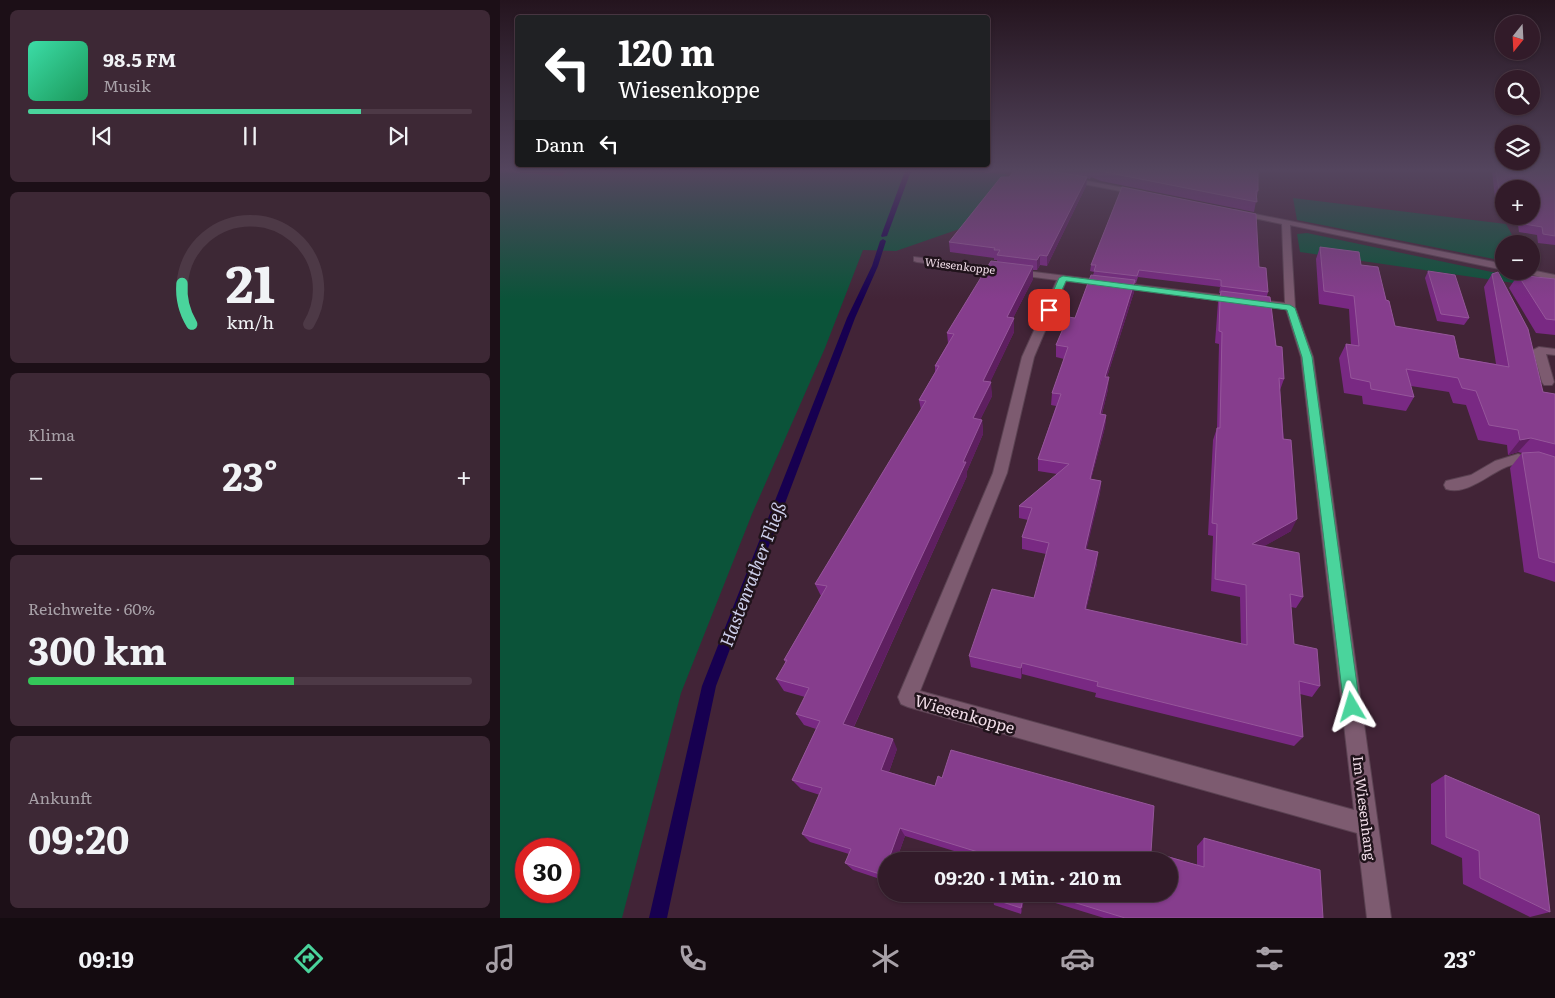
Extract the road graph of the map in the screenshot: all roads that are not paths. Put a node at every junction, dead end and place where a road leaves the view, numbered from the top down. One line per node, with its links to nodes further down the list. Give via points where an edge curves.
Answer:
1 (1243, 214): 2 (street)
2 (1286, 223): 4 (street); 8 (street, Im Wiesenhang)
3 (917, 259): 6 (street, Wiesenkoppe)
4 (1495, 266)
5 (1540, 275): 7 (street)
6 (1063, 278): 8 (street, Wiesenkoppe); 13 (street, Wiesenkoppe, via 1028,357 1000,473 908,697)
7 (1555, 278)
8 (1290, 308): 13 (street, Im Wiesenhang, via 1307,357)
9 (1555, 352): 10 (street, via 1539,350)
10 (1548, 382)
11 (1555, 469): 12 (street, via 1518,459 1500,464 1475,480)
12 (1450, 485)
13 (1366, 824): 14 (street, Im Wiesenhang)
14 (1379, 918)

